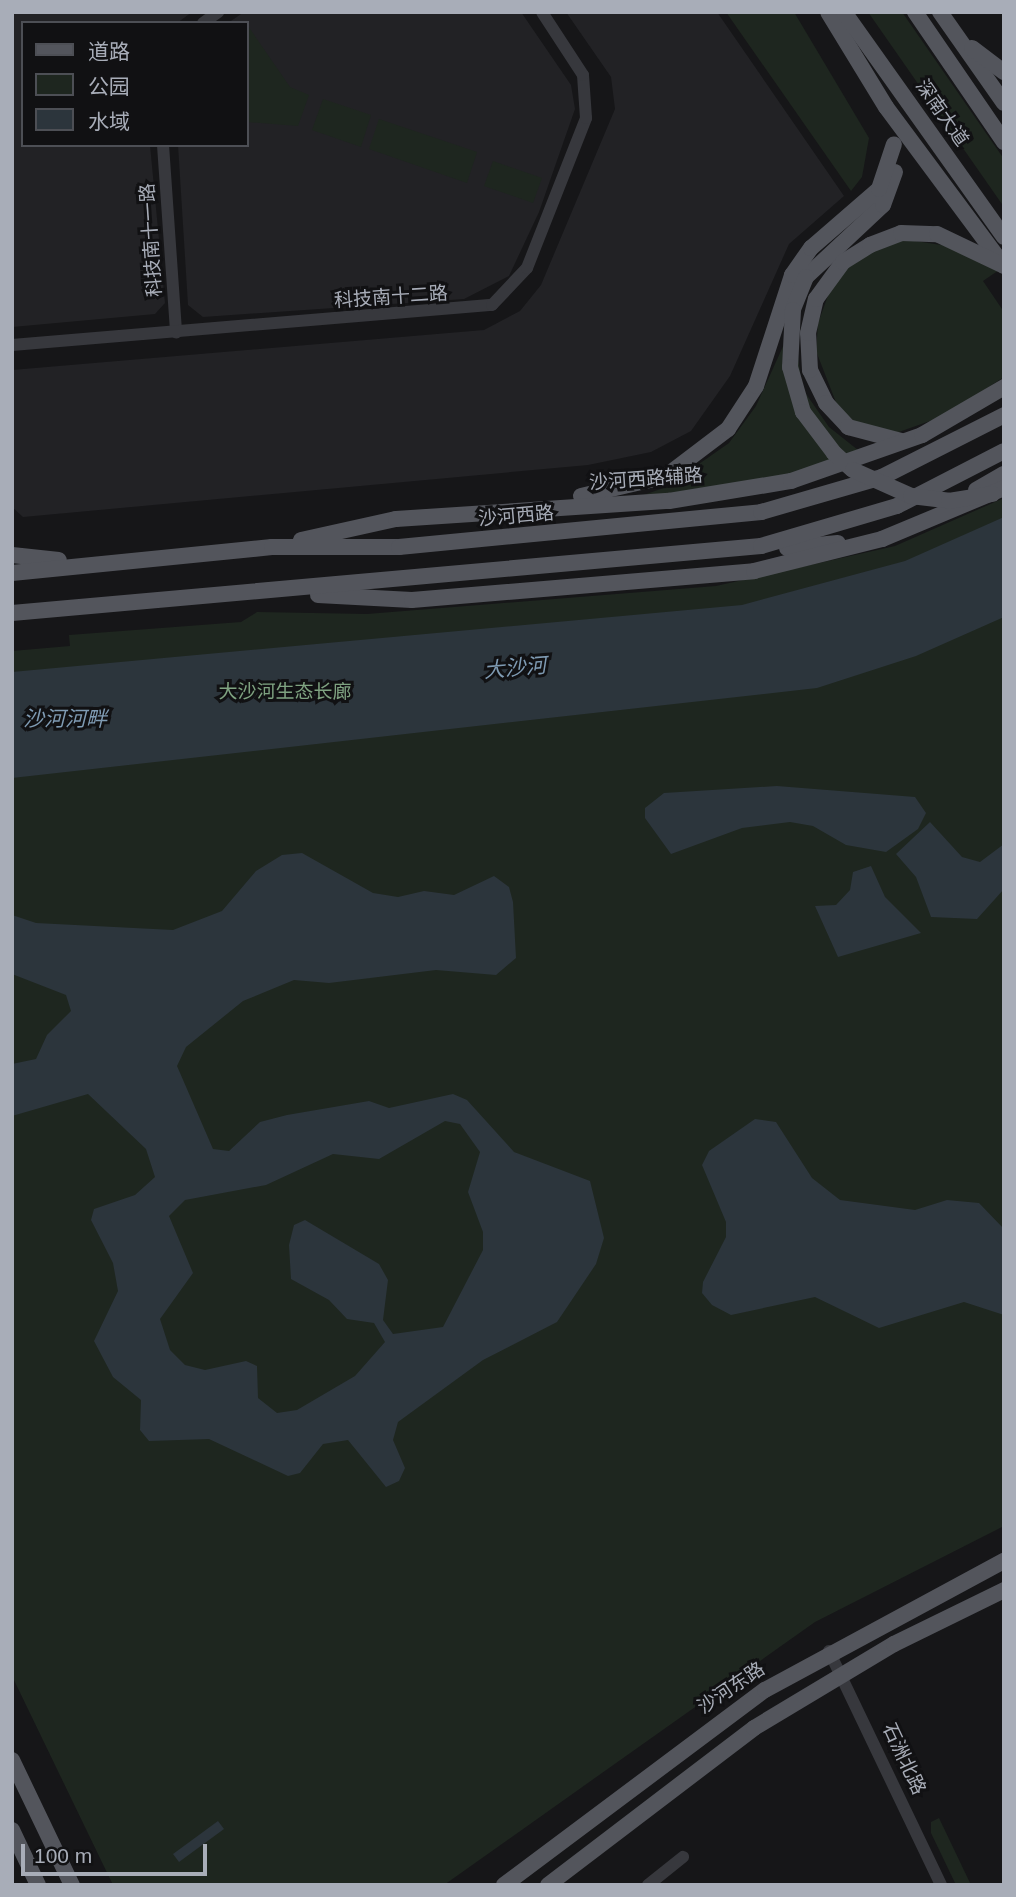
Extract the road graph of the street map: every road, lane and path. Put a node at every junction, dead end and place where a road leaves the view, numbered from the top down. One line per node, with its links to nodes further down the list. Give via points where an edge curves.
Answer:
1 (542, 12): 16 (street, 科技南十二路, via 571,53 588,96 583,131 527,268 501,298 471,310)
2 (828, 12): 10 (main road)
3 (844, 12): 14 (main road, 深南大道)
4 (940, 12): 6 (main road)
5 (918, 17): 11 (main road, 深南大道)
6 (954, 33): 7 (main road); 9 (main road)
7 (996, 63): 8 (main road)
8 (1004, 72)
9 (1004, 103)
10 (886, 107): 12 (main road); 15 (main road)
11 (1004, 142)
12 (894, 144): 23 (main road, bridge, via 894,180 883,205 806,278 793,310 790,368 803,412 853,470 911,496 949,501); 24 (main road, via 879,189 811,248 792,275 757,386 713,444 648,483)
13 (163, 147): 16 (street, 科技南十一路)
14 (1004, 237)
15 (1004, 266): 20 (main road, bridge, via 937,234 901,233 870,245 832,273 816,299 808,333 810,370 825,403 848,427 877,439)
16 (176, 333): 17 (street, 科技南十二路)
17 (12, 345)
18 (1004, 387): 20 (main road, 沙河西路辅路)
19 (1004, 415): 26 (main road, 沙河西路, via 882,477 761,512 399,547)
20 (907, 441): 24 (main road, 沙河西路辅路, via 821,472 741,491 651,503)
21 (1004, 452): 25 (main road, via 897,506)
22 (1004, 474): 25 (main road, via 867,536 827,545)
23 (998, 491): 30 (main road, bridge, via 894,534 798,562 714,577 386,600)
24 (530, 506): 26 (main road, 沙河西路辅路, via 396,519)
25 (761, 546): 30 (main road)
26 (272, 547): 28 (main road, 沙河西路)
27 (12, 555): 28 (main road)
28 (82, 562): 29 (main road, 沙河西路)
29 (12, 573)
30 (273, 592): 31 (main road)
31 (12, 613)
32 (1004, 1561): 34 (main road, 沙河东路)
33 (1004, 1590): 35 (main road)
34 (829, 1651): 35 (street, 石洲北路); 41 (main road, 沙河东路, via 703,1732)
35 (843, 1673): 42 (main road, via 723,1748); 44 (street, 石洲北路)
36 (12, 1760): 40 (main road)
37 (12, 1830): 39 (main road)
38 (682, 1857): 43 (street)
39 (38, 1885)
40 (72, 1885)
41 (504, 1885)
42 (548, 1885)
43 (648, 1885)
44 (941, 1885)

